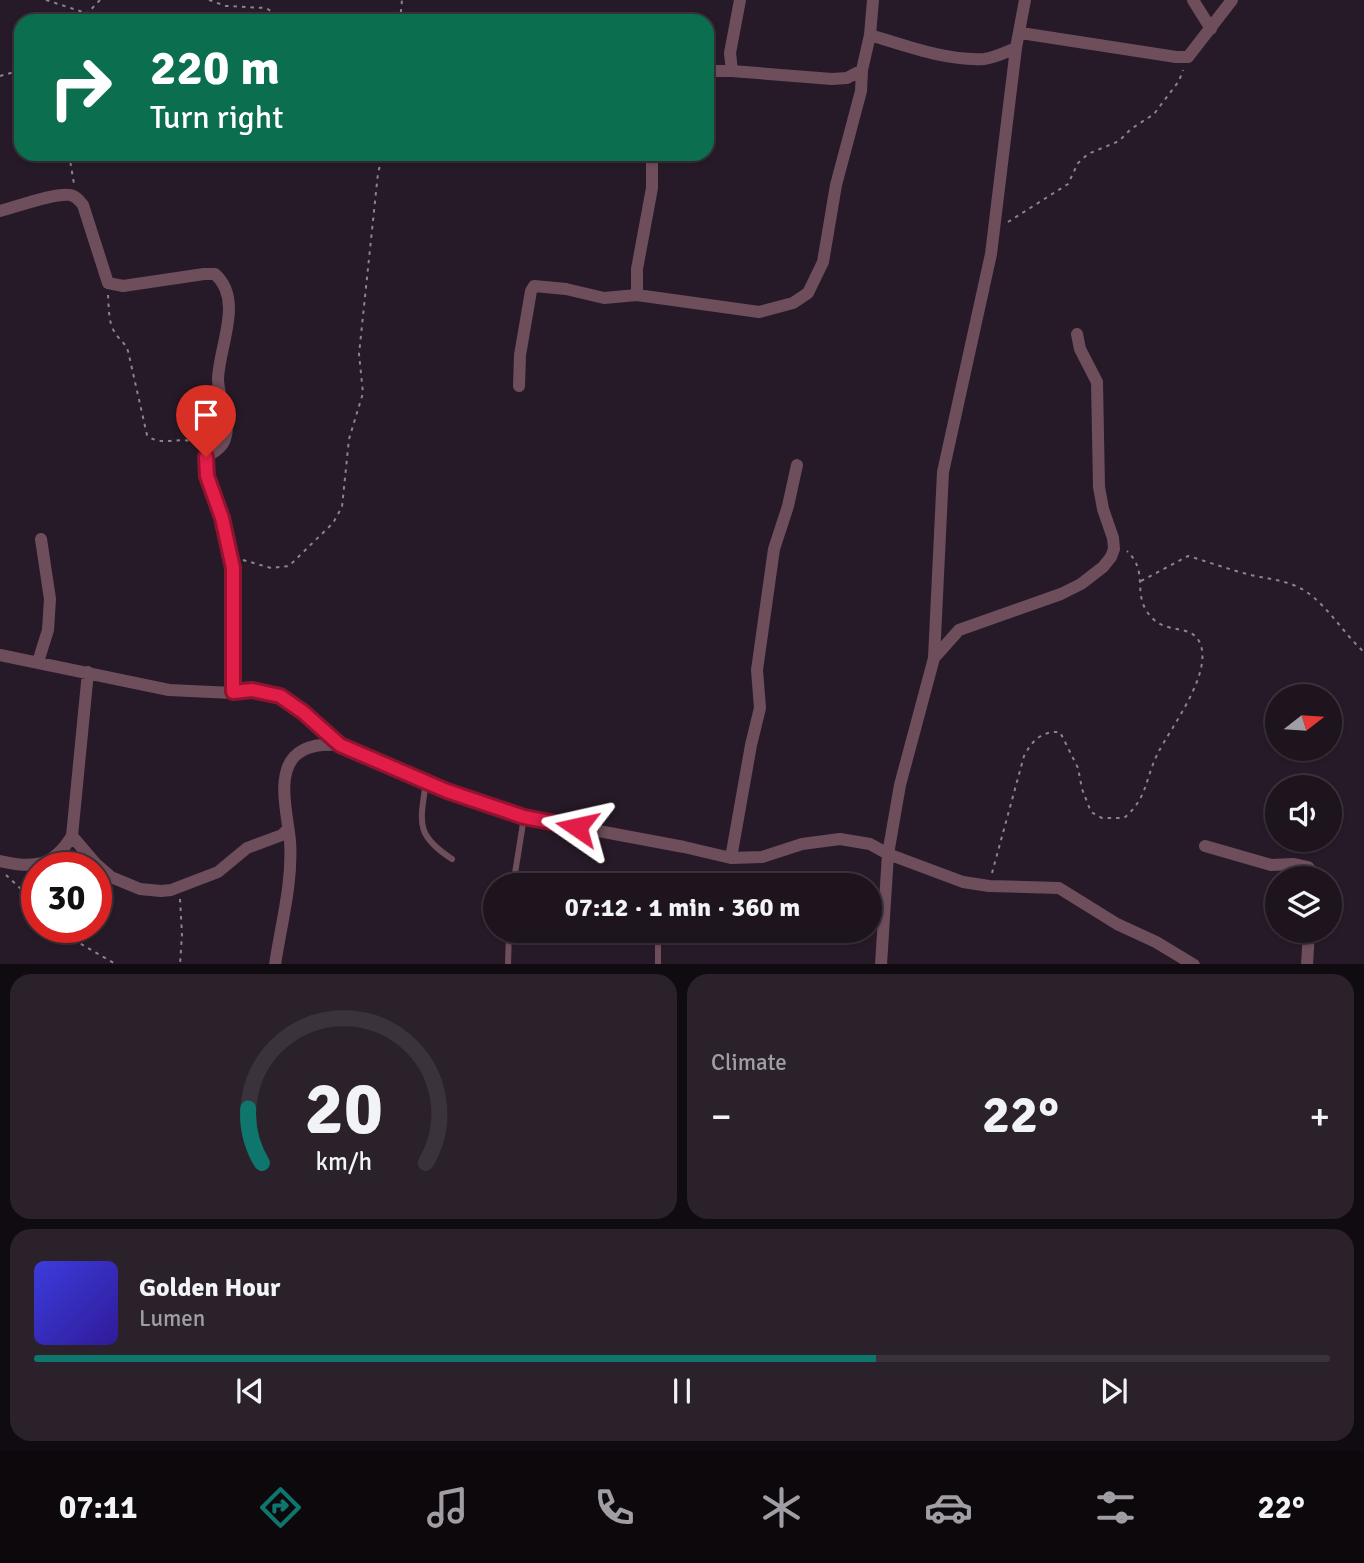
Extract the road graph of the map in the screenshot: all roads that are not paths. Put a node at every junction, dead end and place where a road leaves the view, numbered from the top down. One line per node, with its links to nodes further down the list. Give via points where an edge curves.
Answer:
1 (740, 0): 12 (street, via 730,53)
2 (873, 0): 8 (street)
3 (1025, 0): 7 (street)
4 (1193, 0): 6 (street)
5 (1232, 0): 6 (street)
6 (1211, 29): 7 (street, via 1188,57)
7 (1021, 33): 9 (street)
8 (870, 35): 9 (street, via 958,57 987,59); 10 (street)
9 (1016, 48): 21 (street, via 993,238 943,472)
10 (862, 70): 12 (street, via 832,79); 15 (street, via 823,262 808,293 793,303 759,312)
11 (714, 71): 12 (street)
12 (732, 71)
13 (652, 161): 15 (street)
14 (0, 211): 24 (street, via 71,195 78,199 93,232 108,283 123,286 215,274 226,285 229,306 218,377 227,428 223,444 206,457 207,476 233,568)
15 (637, 295): 17 (street, via 604,298 534,286)
16 (1077, 334): 21 (street, via 1097,382 1099,487 1113,538 1111,557 1081,584 959,630)
17 (519, 386)
18 (797, 465): 32 (street, via 774,549 757,670 760,708)
19 (41, 539): 22 (street, via 50,599 48,630)
20 (0, 655): 22 (street)
21 (934, 658): 31 (street, via 900,785)
22 (38, 662): 23 (street)
23 (88, 672): 24 (street, via 169,690); 29 (street)
24 (233, 692): 25 (street, via 252,690 280,696)
25 (340, 745): 26 (street); 28 (street, via 321,744 294,757 283,792)
26 (426, 782): 27 (street); 33 (lane, via 423,830 431,846)
27 (524, 817): 32 (street); 36 (lane)
28 (288, 829): 29 (street, via 247,848 218,872 161,891 140,889 111,877); 40 (street, via 290,878)
29 (72, 836): 34 (street, via 61,853 45,862 26,867)
30 (1205, 846): 35 (street, via 1271,865)
31 (888, 854): 32 (street, via 870,844 840,839 802,844 762,857); 43 (street); 44 (street, via 964,882 1059,888)
32 (731, 858)
33 (452, 859)
34 (0, 861)
35 (1303, 866)
36 (515, 873)
37 (509, 943): 41 (lane)
38 (658, 943): 42 (lane)
39 (1308, 943): 45 (street)
40 (275, 964)
41 (508, 964)
42 (658, 964)
43 (881, 964)
44 (1194, 964)
45 (1307, 964)

